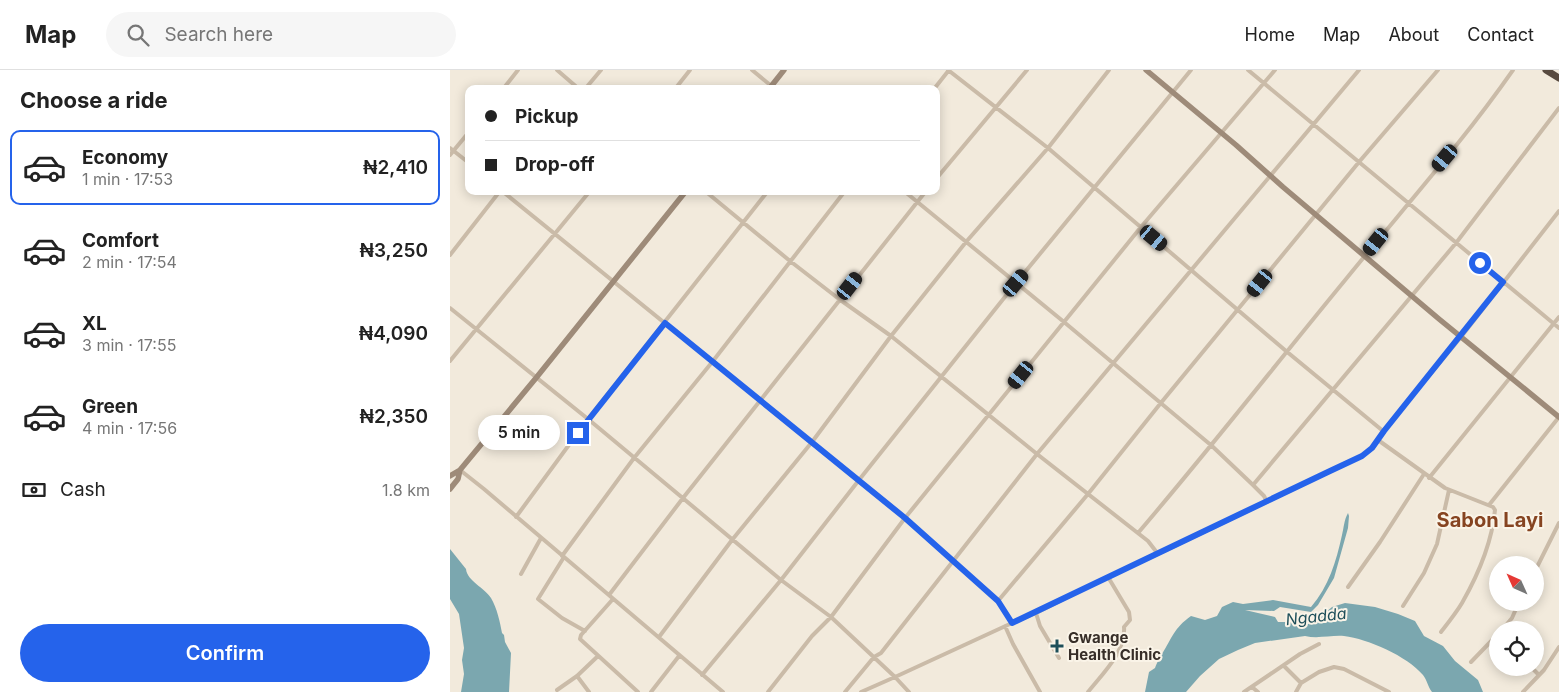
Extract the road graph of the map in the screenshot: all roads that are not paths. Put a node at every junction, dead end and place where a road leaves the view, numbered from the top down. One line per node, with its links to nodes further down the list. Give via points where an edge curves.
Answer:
1 (518, 70): 20 (street)
2 (557, 70): 21 (street)
3 (601, 70): 22 (street)
4 (690, 70): 23 (street)
5 (752, 70): 24 (street)
6 (784, 70): 25 (main road)
7 (948, 70): 26 (street); 28 (street)
8 (1026, 70): 28 (street)
9 (1109, 70): 33 (street)
10 (1146, 70): 27 (main road)
11 (1191, 70): 27 (street)
12 (1248, 70): 19 (street)
13 (1275, 70): 19 (street)
14 (1358, 70): 30 (street)
15 (1438, 70): 37 (street)
16 (1513, 70): 51 (street)
17 (1546, 70): 18 (highway)
18 (1559, 78)
19 (1264, 84): 30 (street); 31 (street)
20 (506, 85)
21 (574, 85)
22 (588, 85)
23 (678, 85)
24 (768, 85)
25 (773, 85)
26 (937, 85)
27 (1173, 92): 31 (main road); 40 (street)
28 (996, 106): 33 (street); 38 (street)
29 (1559, 108): 58 (street)
30 (1313, 124): 37 (street); 39 (street)
31 (1221, 134): 39 (main road); 55 (street)
32 (465, 136): 34 (street)
33 (1048, 148): 40 (street); 57 (street)
34 (452, 149): 35 (street); 36 (street)
35 (450, 155)
36 (465, 160)
37 (1359, 162): 51 (street); 53 (street)
38 (940, 174)
39 (1270, 176): 53 (main road); 62 (street)
40 (1094, 189): 55 (street); 65 (street)
41 (498, 195): 59 (street)
42 (506, 195): 56 (street)
43 (587, 195): 56 (street)
44 (683, 195): 63 (main road)
45 (710, 195): 54 (street)
46 (765, 195): 54 (street)
47 (842, 195): 61 (street)
48 (909, 195): 50 (street)
49 (923, 195): 50 (street)
50 (917, 202): 57 (street); 67 (street)
51 (1408, 203): 58 (street); 60 (street)
52 (1559, 211): 64 (street)
53 (1316, 215): 60 (main road); 69 (street)
54 (742, 223): 61 (street); 72 (street)
55 (1141, 228): 62 (street); 71 (street)
56 (555, 235): 63 (street); 75 (street)
57 (966, 242): 65 (street); 76 (street)
58 (1456, 243): 64 (street); 66 (street)
59 (450, 255)
60 (1365, 255): 66 (main road); 78 (street)
61 (790, 261): 67 (street); 80 (street)
62 (1192, 270): 69 (street); 81 (street)
63 (613, 282): 72 (street); 84 (main road)
64 (1503, 282): 73 (street); 77 (street)
65 (1016, 283): 71 (street); 82 (street)
66 (1412, 297): 77 (main road); 85 (street)
67 (839, 299): 76 (street); 86 (street)
68 (450, 308): 75 (street)
69 (1238, 310): 78 (street); 87 (street)
70 (1559, 317): 73 (street)
71 (1064, 322): 81 (street); 88 (street)
72 (665, 323): 80 (street); 90 (street)
73 (1554, 323): 74 (street); 83 (street)
74 (1559, 328)
75 (475, 329): 79 (street); 84 (street)
76 (891, 336): 82 (street); 93 (street)
77 (1461, 337): 83 (main road); 91 (street)
78 (1286, 352): 85 (street); 94 (street)
79 (450, 361)
80 (713, 361): 86 (street); 96 (street)
81 (1112, 363): 87 (street); 95 (street)
82 (942, 377): 88 (street); 101 (street)
83 (1510, 377): 89 (main road); 100 (street)
84 (536, 378): 90 (street); 97 (main road)
85 (1333, 389): 91 (street); 102 (street)
86 (761, 400): 93 (street); 106 (street)
87 (1160, 404): 94 (street); 105 (street)
88 (988, 415): 95 (street); 110 (street)
89 (1559, 417): 108 (street)
90 (588, 419): 96 (street); 109 (street)
91 (1384, 431): 92 (street)
92 (1378, 440): 99 (street); 107 (street, via 1362,456)
93 (812, 442): 101 (street); 114 (street)
94 (1212, 446): 102 (street); 112 (street)
95 (1037, 454): 105 (street); 118 (street)
96 (634, 458): 106 (street); 116 (street)
97 (460, 470): 98 (main road); 103 (main road); 109 (street)
98 (451, 474)
99 (1424, 474): 100 (street); 122 (street)
100 (1429, 478): 104 (street)
101 (858, 480): 110 (street); 121 (street)
102 (1254, 485): 107 (street)
103 (450, 489)
104 (1449, 490): 108 (street); 125 (street, via 1437,544 1424,573)
105 (1088, 494): 112 (street); 124 (street)
106 (683, 498): 114 (street); 123 (street)
107 (1267, 502): 115 (street)
108 (1489, 505): 131 (street, via 1495,510 1490,540 1461,603)
109 (516, 517): 113 (street)
110 (905, 518): 118 (street); 127 (street)
111 (1559, 523): 117 (street)
112 (1138, 533): 115 (street)
113 (541, 538): 116 (street); 119 (street)
114 (732, 540): 121 (street); 132 (street)
115 (1158, 554): 120 (street)
116 (563, 556): 123 (street); 130 (street, via 538,599)
117 (1542, 556)
118 (954, 562): 124 (street); 138 (street, via 881,653)
119 (521, 574)
120 (1108, 577): 126 (street); 159 (street, via 1129,612 1130,620 1124,627 1122,647)
121 (781, 580): 127 (street); 144 (street)
122 (1348, 587)
123 (611, 597): 130 (street); 132 (street)
124 (998, 601): 128 (street)
125 (1403, 606)
126 (1036, 613): 128 (street); 139 (street)
127 (831, 617): 138 (street); 154 (street)
128 (1012, 623): 129 (street)
129 (1005, 626): 146 (street); 158 (street)
130 (585, 632): 136 (street, via 580,639)
131 (1441, 632)
132 (659, 637): 137 (street)
133 (1489, 643): 140 (street)
134 (1319, 644): 141 (street)
135 (1559, 647): 142 (street)
136 (598, 656): 143 (street); 151 (street)
137 (680, 656): 144 (street); 152 (street)
138 (874, 657): 146 (street); 155 (street)
139 (1059, 658)
140 (1471, 662)
141 (1284, 666): 147 (street); 148 (street)
142 (1544, 668)
143 (577, 676): 149 (street); 150 (street)
144 (702, 676): 153 (street)
145 (1538, 676): 164 (street)
146 (895, 677): 156 (street); 157 (street)
147 (1301, 683): 162 (street); 163 (street, via 1319,672 1339,667)
148 (1252, 688): 160 (street); 161 (street)
149 (556, 690)
150 (586, 691)
151 (638, 692)
152 (651, 692)
153 (723, 692)
154 (768, 692)
155 (845, 692)
156 (861, 692)
157 (909, 692)
158 (1040, 692)
159 (1088, 692)
160 (1244, 692)
161 (1258, 692)
162 (1296, 692)
163 (1389, 692)
164 (1523, 692)

